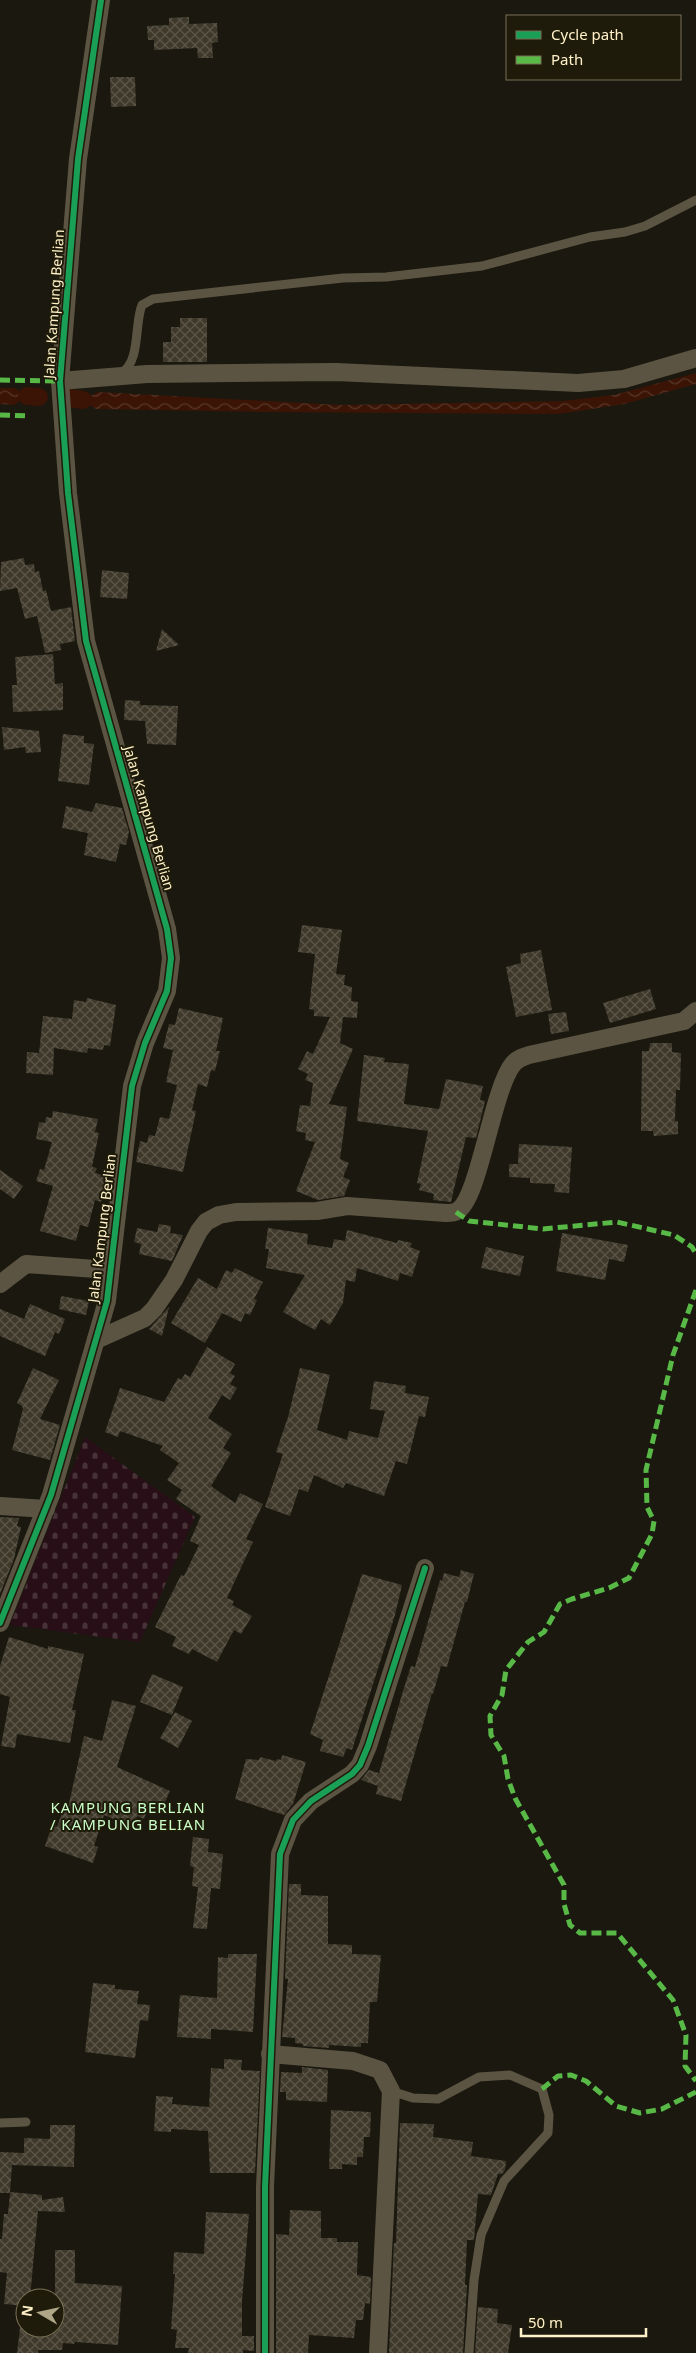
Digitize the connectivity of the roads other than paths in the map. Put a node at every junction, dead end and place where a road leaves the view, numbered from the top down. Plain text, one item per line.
1 (101, 0) edge
2 (696, 200) edge
3 (696, 358) edge
4 (114, 377) junction
5 (60, 381) junction
6 (696, 1011) edge
7 (110, 1270) junction
8 (0, 1284) edge
9 (96, 1340) junction
10 (0, 1506) edge
11 (46, 1509) junction
12 (424, 1568) dead end
13 (0, 1623) edge
14 (270, 2054) junction
15 (390, 2091) junction
16 (26, 2122) dead end
17 (0, 2123) edge
18 (265, 2353) edge
19 (378, 2353) edge
20 (469, 2353) edge

1 - 5 street, Jalan Kampung Berlian
2 - 4 lane
3 - 4 street
4 - 5 street
5 - 7 street, Jalan Kampung Berlian
6 - 9 street
7 - 8 street
7 - 9 street, Jalan Kampung Berlian
9 - 11 street, Jalan Kampung Berlian
10 - 11 street
11 - 13 street, Jalan Kampung Berlian
12 - 14 street
14 - 15 street
14 - 18 street
15 - 19 street
15 - 20 lane
16 - 17 lane

